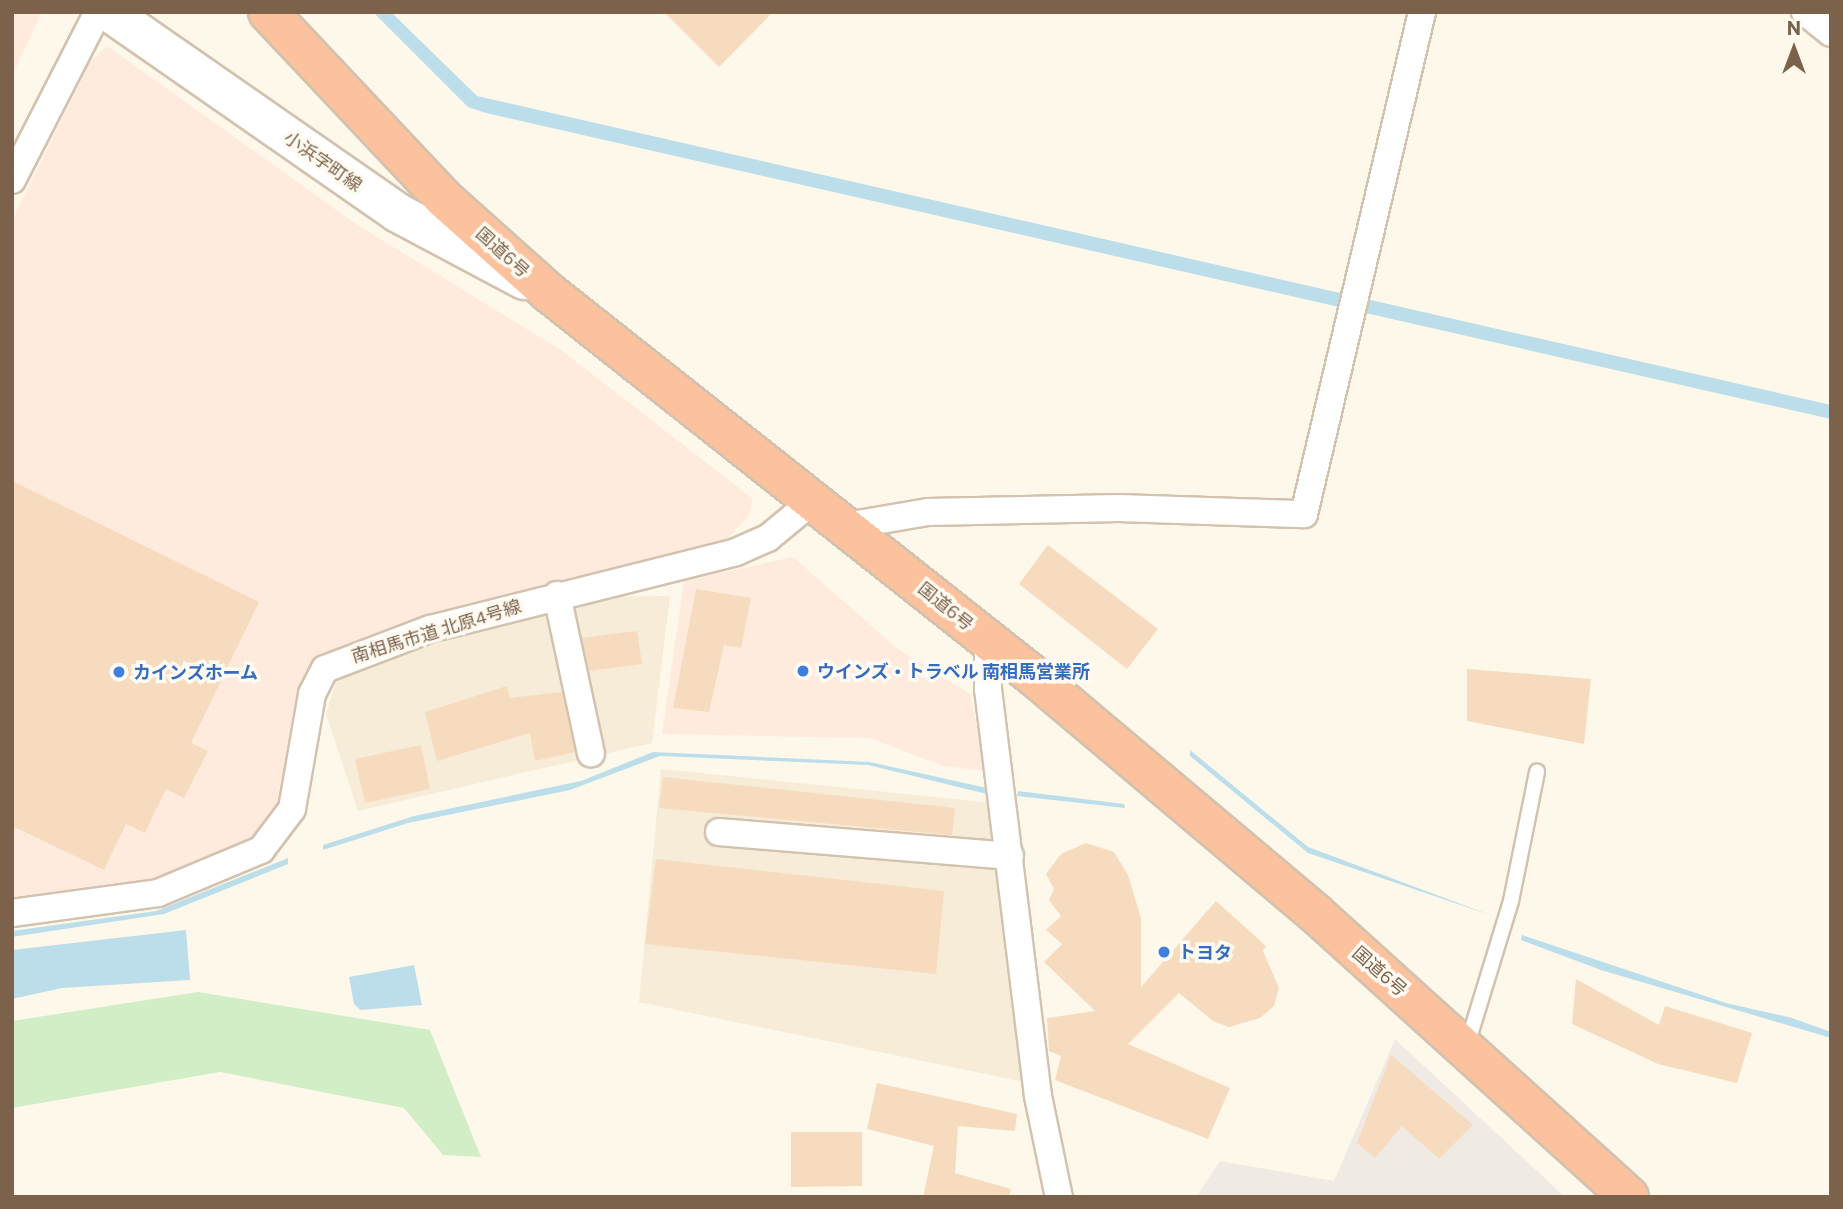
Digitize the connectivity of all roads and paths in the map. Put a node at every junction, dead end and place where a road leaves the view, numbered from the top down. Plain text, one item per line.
1 (98, 12) edge
2 (108, 12) edge
3 (268, 12) edge
4 (1422, 12) edge
5 (1805, 12) edge
6 (1831, 33) edge
7 (12, 180) edge
8 (548, 292) junction
9 (815, 499) junction
10 (846, 526) junction
11 (557, 594) junction
12 (988, 640) junction
13 (591, 753) dead end
14 (1538, 772) dead end
15 (719, 832) dead end
16 (1010, 856) junction
17 (12, 913) edge
18 (1467, 1047) junction
19 (1059, 1197) edge
20 (1629, 1197) edge

1 - 7 street
2 - 8 main road, 小浜字町線
3 - 8 highway, 国道6号
4 - 10 street
5 - 6 street
8 - 9 highway, 国道6号
9 - 10 highway, 国道6号
9 - 11 street, 南相馬市道 北原4号線
10 - 12 highway, 国道6号
11 - 13 street
11 - 17 street, 南相馬市道 北原4号線
12 - 16 street
12 - 18 highway, 国道6号
14 - 18 lane
15 - 16 street
16 - 19 street
18 - 20 highway, 国道6号

